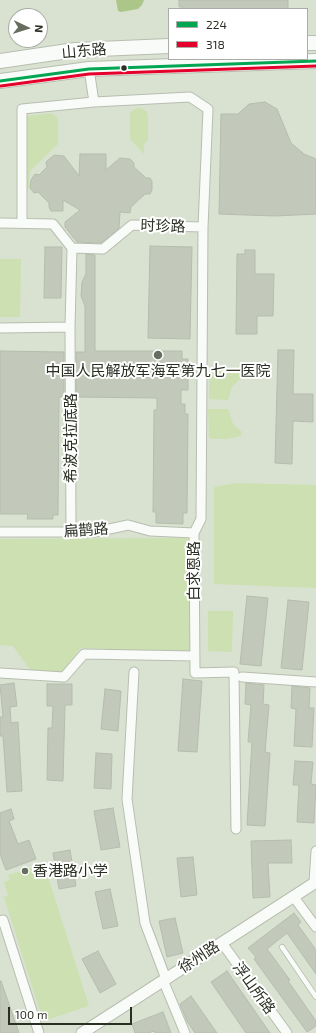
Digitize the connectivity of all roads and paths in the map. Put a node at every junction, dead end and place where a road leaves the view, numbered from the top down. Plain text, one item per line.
1 (168, 46) edge
2 (0, 61) edge
3 (316, 61) edge
4 (89, 68) junction
5 (0, 81) edge
6 (94, 102) junction
7 (0, 223) edge
8 (22, 223) junction
9 (203, 227) junction
10 (72, 248) junction
11 (70, 327) junction
12 (0, 328) edge
13 (0, 532) edge
14 (71, 532) junction
15 (194, 533) junction
16 (195, 656) junction
17 (134, 672) dead end
18 (0, 673) edge
19 (242, 677) dead end
20 (316, 682) edge
21 (236, 829) dead end
22 (316, 851) edge
23 (315, 882) edge
24 (293, 896) junction
25 (0, 921) edge
26 (316, 927) edge
27 (222, 942) junction
28 (282, 947) dead end
29 (164, 980) junction
30 (316, 998) edge
31 (283, 1032) edge
32 (40, 1033) edge
33 (82, 1033) edge
34 (185, 1033) edge

1 - 2 main road, 山东路
3 - 4 main road, 山东路
4 - 5 main road, 山东路
4 - 6 street
6 - 8 street
6 - 9 street, 白求恩路
7 - 8 street
8 - 10 street
9 - 10 street, 时珍路
9 - 15 street, 白求恩路
10 - 11 street, 希波克拉底路
11 - 12 street
11 - 14 street, 希波克拉底路
13 - 14 street, 扁鹊路
14 - 15 street, 扁鹊路
15 - 16 street, 白求恩路
16 - 18 street
16 - 21 street, 白求恩路
17 - 29 street
19 - 20 street
22 - 23 street
23 - 24 street, 徐州路
24 - 26 street
24 - 27 street, 徐州路
25 - 32 street
27 - 29 street, 徐州路
27 - 31 street, 浮山所路
28 - 30 lane
29 - 33 street, 徐州路
29 - 34 street

